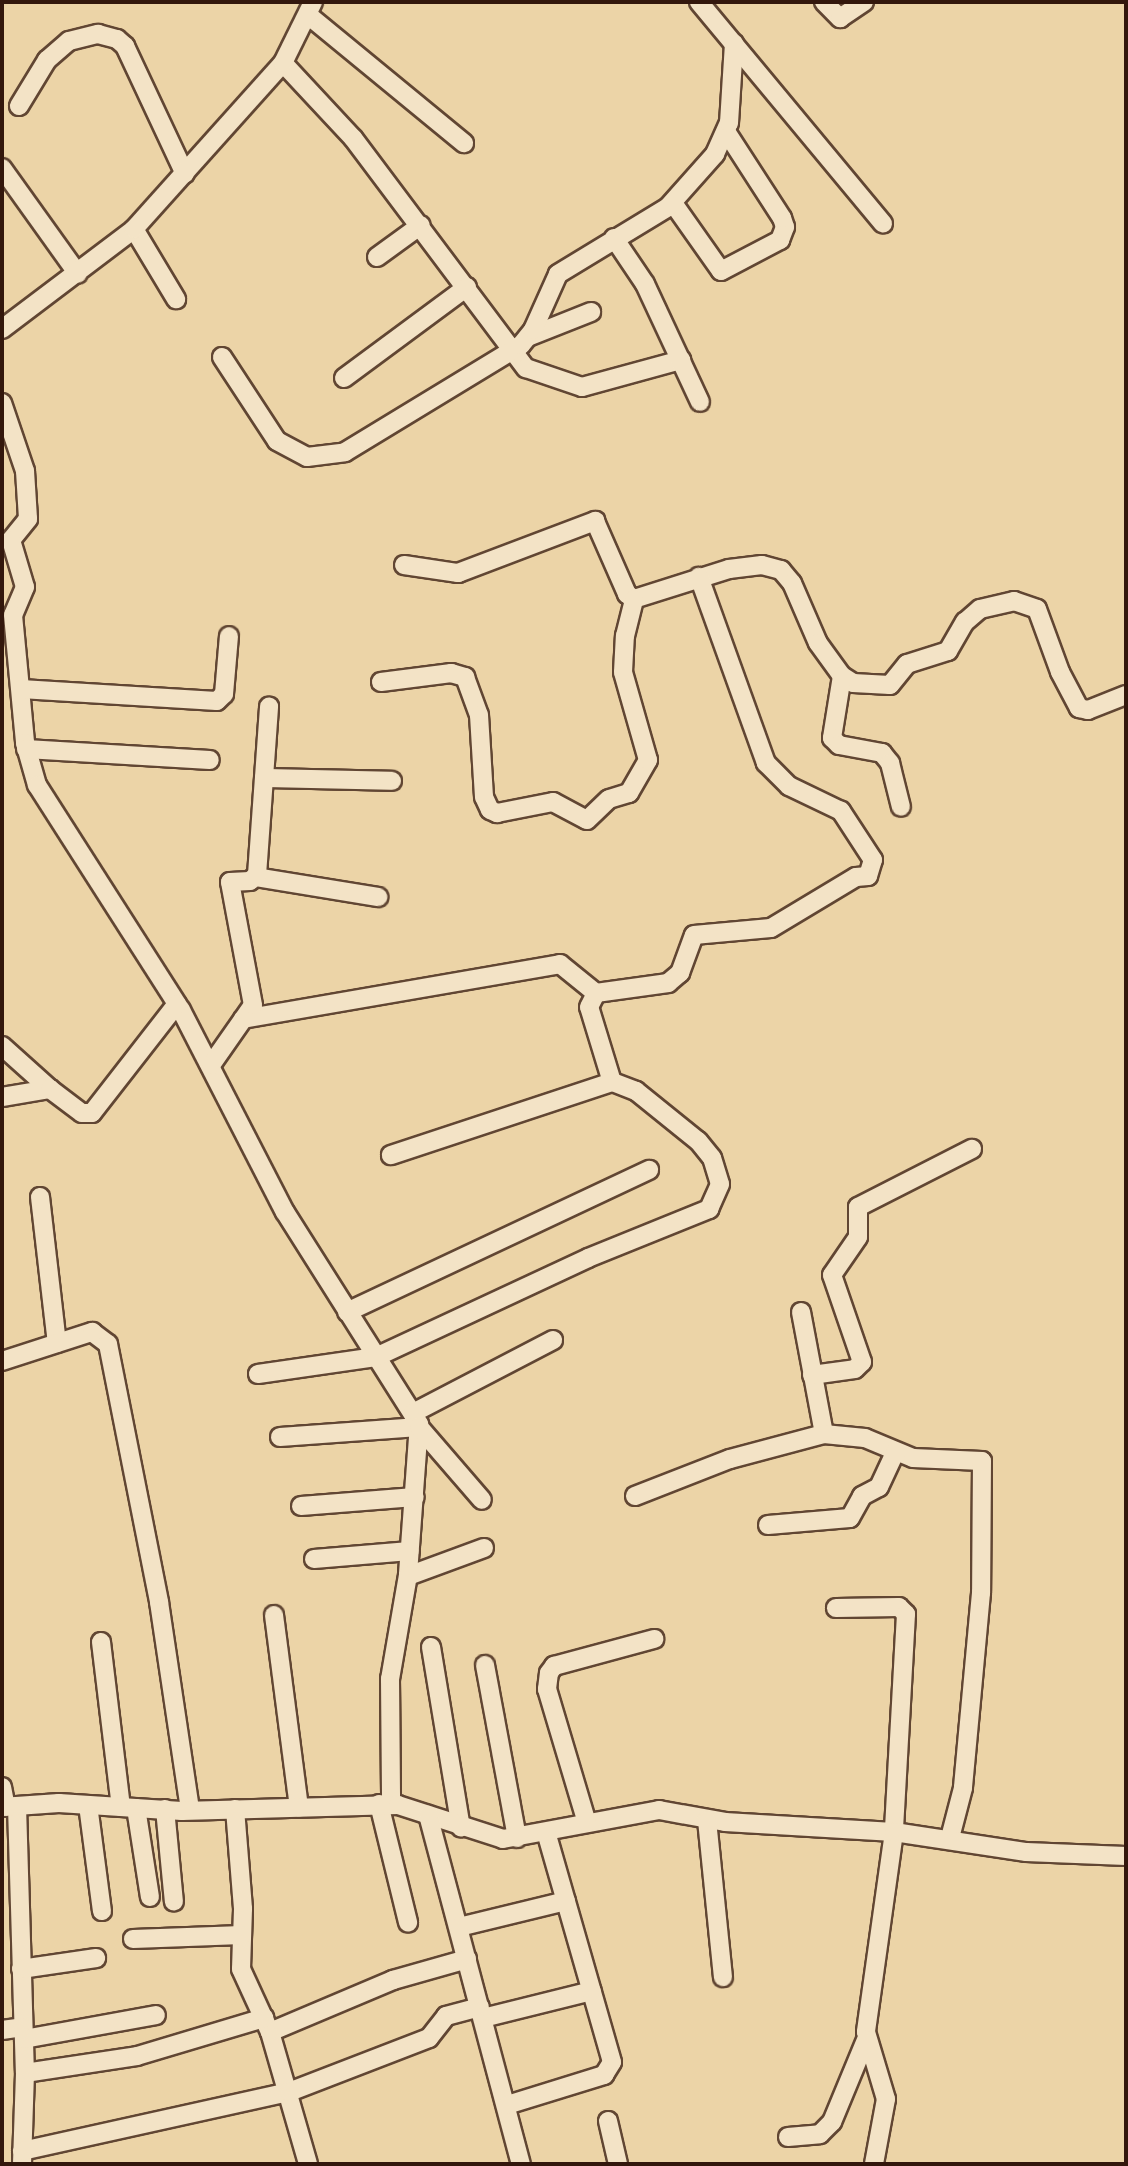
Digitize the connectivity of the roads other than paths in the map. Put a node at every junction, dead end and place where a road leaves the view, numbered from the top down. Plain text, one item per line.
1 (824, 2) edge
2 (864, 2) edge
3 (701, 3) edge
4 (311, 8) edge
5 (734, 44) junction
6 (283, 64) junction
7 (19, 106) dead end
8 (727, 133) junction
9 (464, 143) dead end
10 (2, 168) edge
11 (185, 174) junction
12 (673, 202) junction
13 (883, 224) dead end
14 (421, 225) junction
15 (134, 229) junction
16 (614, 238) junction
17 (377, 257) dead end
18 (79, 274) junction
19 (467, 287) junction
20 (177, 299) dead end
21 (592, 312) dead end
22 (2, 329) edge
23 (528, 337) junction
24 (512, 351) junction
25 (222, 356) dead end
26 (681, 360) junction
27 (344, 378) dead end
28 (700, 402) dead end
29 (2, 404) edge
30 (404, 565) dead end
31 (699, 577) junction
32 (634, 599) junction
33 (229, 636) dead end
34 (842, 676) junction
35 (381, 682) dead end
36 (21, 689) junction
37 (1126, 695) edge
38 (269, 706) dead end
39 (26, 749) junction
40 (209, 760) dead end
41 (264, 778) junction
42 (392, 782) dead end
43 (901, 807) dead end
44 (256, 877) junction
45 (377, 897) dead end
46 (596, 993) junction
47 (177, 1004) junction
48 (243, 1018) junction
49 (2, 1046) edge
50 (211, 1065) junction
51 (612, 1082) junction
52 (50, 1089) junction
53 (2, 1097) edge
54 (972, 1149) dead end
55 (391, 1155) dead end
56 (649, 1170) dead end
57 (40, 1198) dead end
58 (347, 1312) junction
59 (801, 1312) dead end
60 (553, 1340) dead end
61 (57, 1343) junction
62 (376, 1357) junction
63 (2, 1361) edge
64 (258, 1374) dead end
65 (811, 1375) junction
66 (416, 1420) junction
67 (824, 1434) junction
68 (280, 1437) dead end
69 (895, 1453) junction
70 (635, 1496) dead end
71 (415, 1497) junction
72 (482, 1500) dead end
73 (300, 1506) dead end
74 (768, 1525) dead end
75 (484, 1548) dead end
76 (410, 1551) junction
77 (314, 1559) dead end
78 (408, 1576) junction
79 (836, 1608) dead end
80 (274, 1615) dead end
81 (654, 1639) dead end
82 (101, 1642) dead end
83 (431, 1647) dead end
84 (485, 1665) dead end
85 (2, 1787) edge
86 (88, 1805) junction
87 (385, 1805) junction
88 (8, 1807) edge
89 (129, 1807) junction
90 (299, 1807) junction
91 (235, 1809) junction
92 (164, 1810) junction
93 (190, 1810) junction
94 (428, 1815) junction
95 (707, 1820) junction
96 (587, 1823) junction
97 (461, 1828) junction
98 (546, 1832) junction
99 (894, 1832) junction
100 (517, 1838) junction
101 (950, 1838) junction
102 (1126, 1856) edge
103 (150, 1897) dead end
104 (566, 1901) junction
105 (174, 1902) dead end
106 (102, 1911) dead end
107 (408, 1922) dead end
108 (458, 1927) junction
109 (242, 1935) junction
110 (133, 1940) dead end
111 (96, 1958) dead end
112 (467, 1959) junction
113 (21, 1969) junction
114 (723, 1977) dead end
115 (592, 1991) junction
116 (482, 2012) junction
117 (156, 2015) dead end
118 (267, 2025) junction
119 (2, 2030) edge
120 (24, 2033) junction
121 (866, 2040) junction
122 (25, 2073) junction
123 (289, 2092) junction
124 (507, 2105) junction
125 (608, 2122) dead end
126 (788, 2137) dead end
127 (22, 2158) edge
128 (308, 2164) edge
129 (521, 2164) edge
130 (618, 2164) edge
131 (874, 2164) edge

1 - 2 street
3 - 5 street
4 - 6 street
4 - 9 street
5 - 8 street
5 - 13 street
6 - 11 street
6 - 14 street
7 - 11 street
8 - 12 street
8 - 12 street
10 - 18 street
11 - 15 street
12 - 16 street
14 - 17 street
14 - 19 street
15 - 18 street
15 - 20 street
16 - 23 street
16 - 26 street
18 - 22 street
19 - 24 street
19 - 27 street
21 - 23 street
23 - 24 street
24 - 25 street
24 - 26 street
26 - 28 street
29 - 36 street
30 - 32 street
31 - 32 street
31 - 34 street
31 - 46 street
32 - 35 street
33 - 36 street
34 - 37 street
34 - 43 street
36 - 39 street
38 - 41 street
39 - 40 street
39 - 47 street
41 - 42 street
41 - 44 street
44 - 45 street
44 - 48 street
46 - 48 street
46 - 51 street
47 - 50 street
47 - 52 street
48 - 50 street
49 - 52 street
50 - 58 street
51 - 55 street
51 - 62 street
52 - 53 street
54 - 65 street
56 - 58 street
57 - 61 street
58 - 62 street
59 - 65 street
60 - 66 street
61 - 63 street
61 - 93 street
62 - 64 street
62 - 66 street
65 - 67 street
66 - 68 street
66 - 71 street
66 - 72 street
67 - 69 street
67 - 70 street
69 - 74 street
69 - 101 street
71 - 73 street
71 - 76 street
75 - 78 street
76 - 77 street
76 - 78 street
78 - 87 street
79 - 99 street
80 - 90 street
81 - 96 street
82 - 89 street
83 - 97 street
84 - 100 street
85 - 88 street
86 - 88 street
86 - 89 street
86 - 106 street
87 - 90 street
87 - 94 street
87 - 107 street
88 - 113 street
89 - 92 street
89 - 103 street
90 - 91 street
91 - 93 street
91 - 109 street
92 - 93 street
92 - 105 street
94 - 97 street
94 - 108 street
95 - 96 street
95 - 99 street
95 - 114 street
96 - 98 street
97 - 100 street
98 - 100 street
98 - 104 street
99 - 101 street
99 - 121 street
101 - 102 street
104 - 108 street
104 - 115 street
108 - 112 street
109 - 110 street
109 - 118 street
111 - 113 street
112 - 116 street
112 - 118 street
113 - 120 street
115 - 116 street
115 - 124 street
116 - 123 street
116 - 124 street
117 - 120 street
118 - 122 street
118 - 123 street
119 - 120 street
120 - 122 street
121 - 126 street
121 - 131 street
122 - 127 street
123 - 127 street
123 - 128 street
124 - 129 street
125 - 130 street

